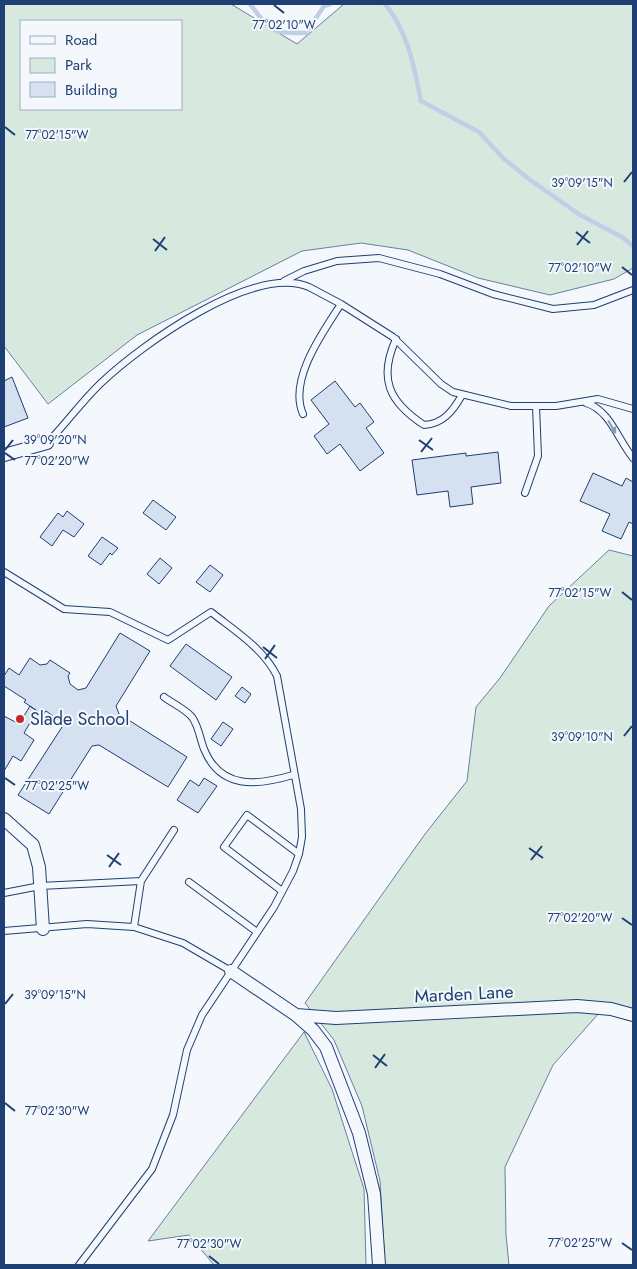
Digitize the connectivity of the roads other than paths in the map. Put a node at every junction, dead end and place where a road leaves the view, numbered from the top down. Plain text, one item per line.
1 (284, 282) junction
2 (633, 290) edge
3 (341, 304) junction
4 (396, 339) junction
5 (462, 395) junction
6 (584, 403) junction
7 (536, 406) junction
8 (633, 409) edge
9 (303, 414) dead end
10 (46, 443) joint
11 (4, 455) edge
12 (633, 458) edge
13 (525, 494) dead end
14 (4, 572) edge
15 (164, 698) dead end
16 (293, 775) junction
17 (4, 819) edge
18 (174, 830) dead end
19 (299, 854) junction
20 (140, 881) junction
21 (189, 882) dead end
22 (40, 886) junction
23 (282, 890) junction
24 (4, 893) edge
25 (134, 927) junction
26 (43, 929) junction
27 (4, 931) edge
28 (257, 932) junction
29 (231, 972) junction
30 (296, 1015) junction
31 (633, 1015) edge
32 (79, 1265) edge
33 (379, 1265) edge

1 - 2 lane
1 - 3 lane
1 - 10 lane
3 - 4 lane
3 - 9 lane
4 - 5 lane
4 - 5 lane
5 - 7 lane
6 - 7 lane
6 - 8 lane
6 -> 12 lane
7 - 13 lane
10 - 11 street
14 - 16 lane
15 - 16 lane
16 - 19 lane
17 - 22 street
18 - 20 lane
19 - 23 lane
19 - 23 lane
20 - 22 lane
20 - 25 lane
21 - 28 lane
22 - 24 lane
22 - 26 street
23 - 28 lane
25 - 26 lane
25 - 29 lane
26 - 27 lane
28 - 29 lane
29 - 30 street
29 - 32 lane
30 - 31 street, Marden Lane
30 - 33 street

